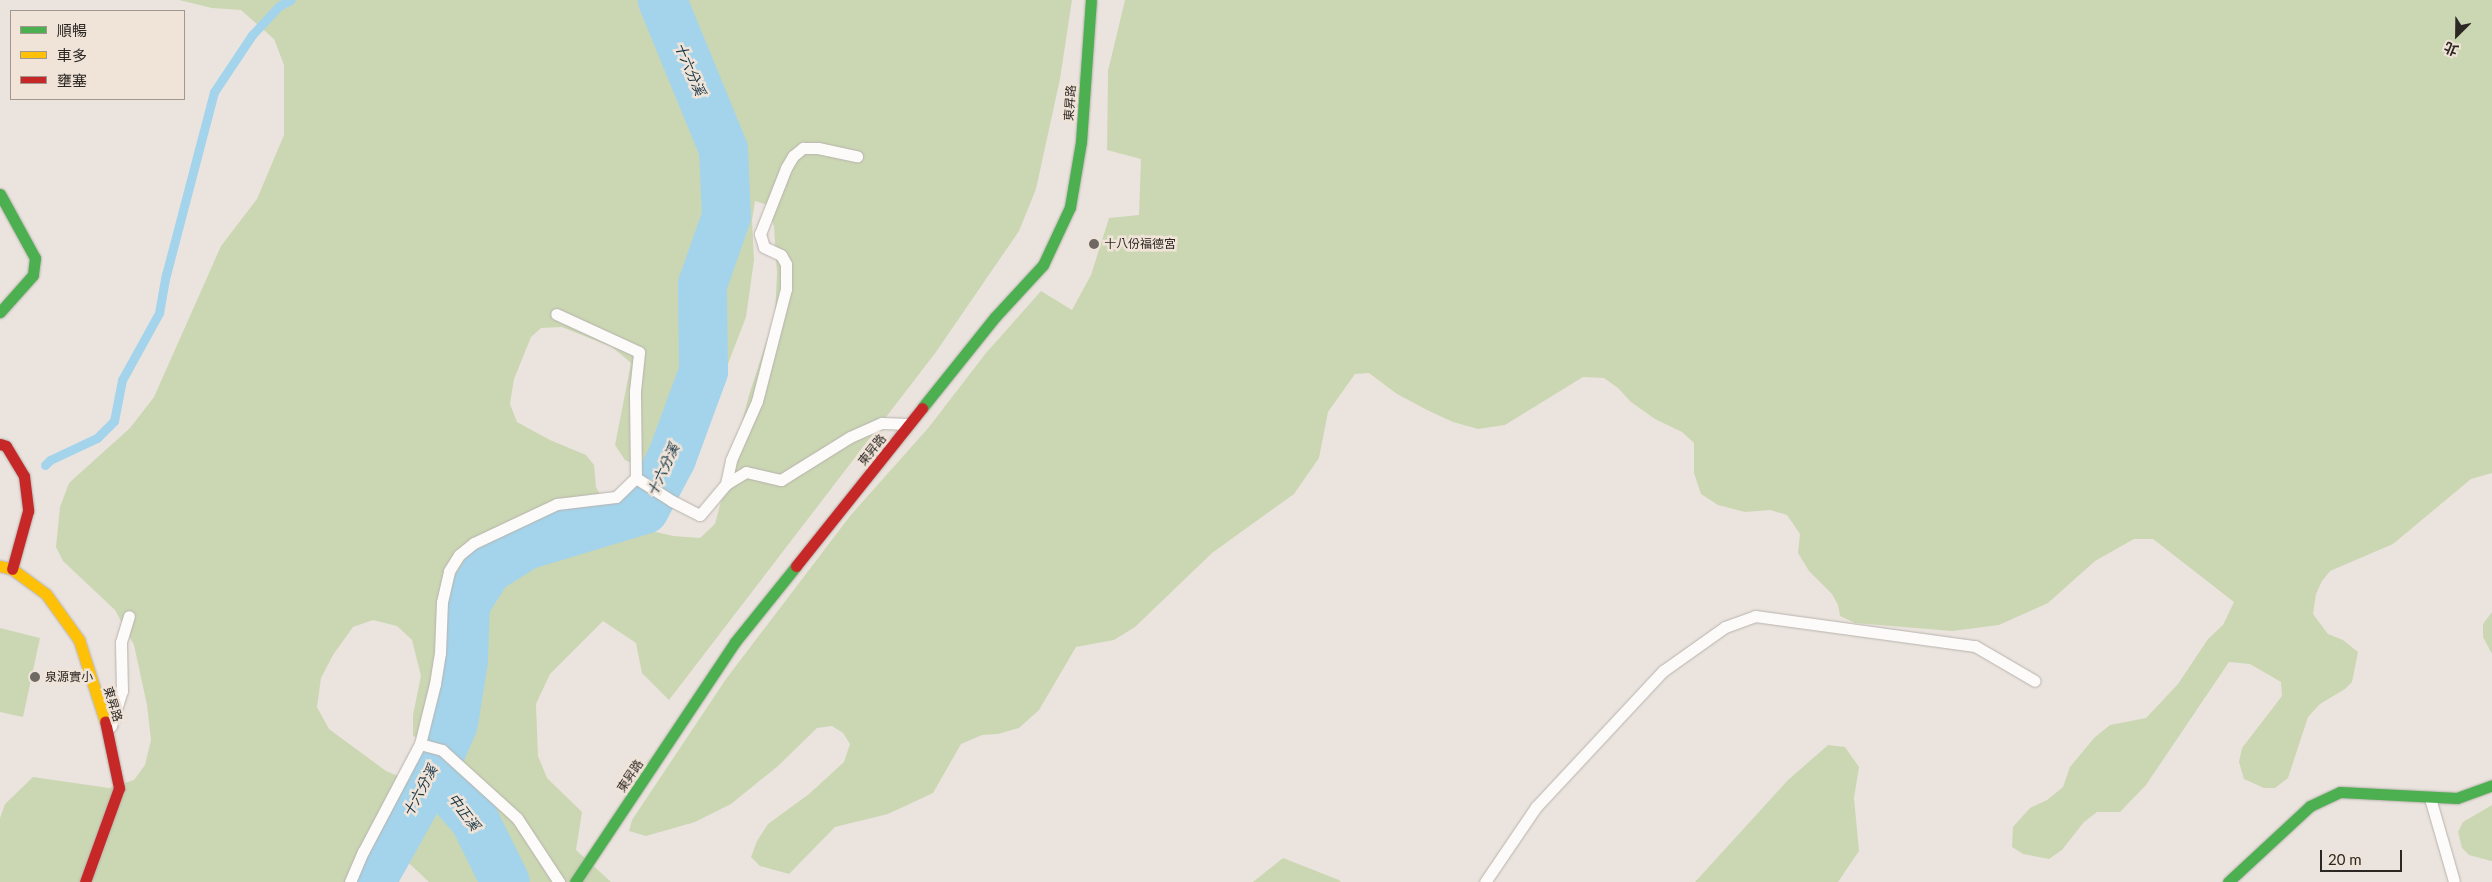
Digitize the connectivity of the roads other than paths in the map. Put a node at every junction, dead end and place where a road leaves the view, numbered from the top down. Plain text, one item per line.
1 (1091, 0) edge
2 (857, 156) dead end
3 (0, 194) edge
4 (0, 312) edge
5 (556, 314) dead end
6 (910, 424) junction
7 (0, 444) edge
8 (636, 478) junction
9 (726, 484) junction
10 (0, 566) edge
11 (12, 569) junction
12 (129, 616) dead end
13 (2035, 681) dead end
14 (109, 735) junction
15 (420, 744) junction
16 (2492, 785) edge
17 (2430, 798) junction
18 (2454, 881) edge
19 (85, 882) edge
20 (350, 882) edge
21 (559, 882) edge
22 (575, 882) edge
23 (1485, 882) edge
24 (2228, 882) edge

1 - 6 street, 東昇路
2 - 9 lane
3 - 4 street
5 - 8 lane
6 - 9 lane
6 - 22 street, 東昇路
7 - 11 street
8 - 9 lane
8 - 15 lane
10 - 11 street, 東昇路
11 - 14 street, 東昇路
12 - 14 lane
13 - 23 lane
14 - 19 street, 東昇路
15 - 20 lane
15 - 21 lane
16 - 17 street
17 - 18 lane
17 - 24 street

